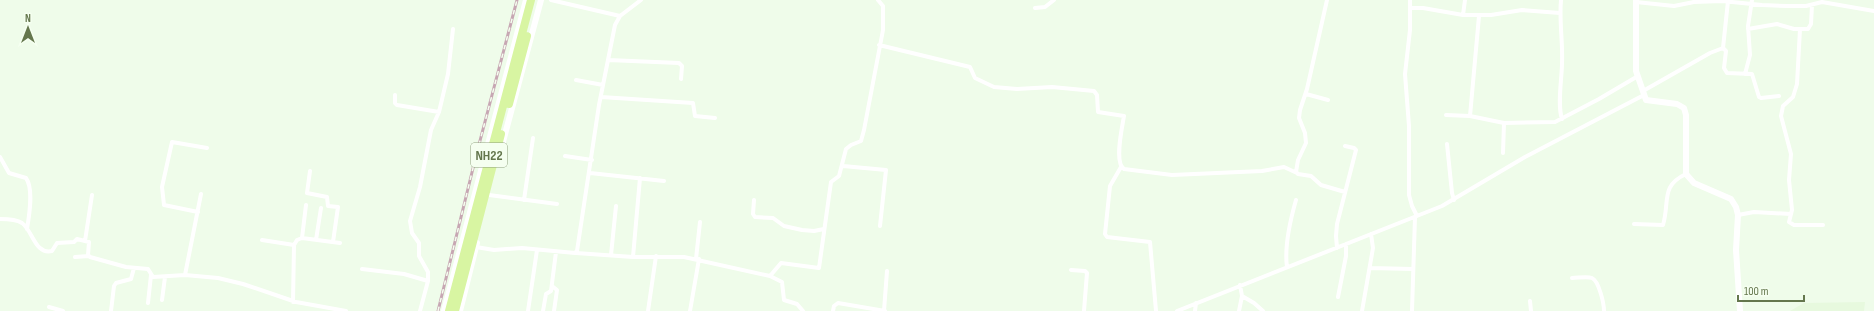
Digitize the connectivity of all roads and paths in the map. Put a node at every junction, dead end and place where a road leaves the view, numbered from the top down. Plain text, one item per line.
1 (526, 0) edge
2 (531, 0) edge
3 (537, 0) edge
4 (541, 0) edge
5 (551, 0) edge
6 (641, 0) edge
7 (878, 0) edge
8 (1054, 0) edge
9 (1327, 0) edge
10 (1410, 0) edge
11 (1465, 0) edge
12 (1561, 0) edge
13 (1719, 0) edge
14 (1636, 1) edge
15 (1728, 1) junction
16 (1752, 2) edge
17 (1812, 5) junction
18 (1035, 8) dead end
19 (1410, 8) junction
20 (1874, 11) edge
21 (1560, 13) junction
22 (1463, 15) junction
23 (620, 16) junction
24 (1479, 16) junction
25 (453, 29) dead end
26 (1748, 29) junction
27 (1800, 29) junction
28 (879, 45) junction
29 (1723, 48) junction
30 (608, 60) junction
31 (1745, 74) junction
32 (1638, 76) junction
33 (681, 79) dead end
34 (576, 80) dead end
35 (603, 85) junction
36 (1643, 93) junction
37 (1306, 94) junction
38 (395, 95) dead end
39 (1779, 96) dead end
40 (601, 97) junction
41 (1328, 100) dead end
42 (430, 111) junction
43 (439, 112) junction
44 (1446, 115) dead end
45 (1470, 116) junction
46 (715, 118) dead end
47 (1562, 119) junction
48 (434, 122) junction
49 (1504, 123) junction
50 (532, 138) dead end
51 (1447, 144) dead end
52 (1344, 146) dead end
53 (208, 148) dead end
54 (1503, 152) dead end
55 (565, 156) dead end
56 (0, 157) edge
57 (592, 160) junction
58 (843, 166) junction
59 (1121, 167) junction
60 (310, 171) dead end
61 (590, 173) junction
62 (1296, 173) junction
63 (1686, 174) junction
64 (640, 178) junction
65 (664, 181) dead end
66 (1345, 192) junction
67 (201, 194) dead end
68 (92, 195) dead end
69 (489, 195) junction
70 (524, 200) junction
71 (754, 200) dead end
72 (1296, 200) dead end
73 (1454, 200) junction
74 (557, 204) dead end
75 (306, 205) dead end
76 (616, 206) dead end
77 (321, 208) dead end
78 (198, 212) junction
79 (1415, 214) junction
80 (1791, 214) junction
81 (1738, 215) junction
82 (0, 219) edge
83 (700, 222) dead end
84 (1634, 224) dead end
85 (1823, 225) dead end
86 (880, 226) dead end
87 (27, 229) junction
88 (824, 229) junction
89 (1371, 234) junction
90 (302, 238) junction
91 (262, 240) dead end
92 (316, 240) junction
93 (85, 241) junction
94 (333, 242) junction
95 (340, 243) dead end
96 (1346, 244) junction
97 (294, 245) junction
98 (476, 247) junction
99 (1337, 248) junction
100 (537, 250) junction
101 (52, 252) junction
102 (556, 252) junction
103 (576, 253) junction
104 (57, 254) dead end
105 (611, 255) junction
106 (89, 256) junction
107 (656, 256) junction
108 (75, 257) dead end
109 (633, 257) junction
110 (697, 259) junction
111 (456, 266) junction
112 (1287, 267) junction
113 (134, 268) junction
114 (1370, 268) junction
115 (362, 269) dead end
116 (470, 269) junction
117 (1413, 269) junction
118 (1071, 270) dead end
119 (887, 271) dead end
120 (151, 275) junction
121 (186, 275) junction
122 (770, 276) junction
123 (165, 277) junction
124 (1572, 278) dead end
125 (428, 281) junction
126 (1240, 285) junction
127 (552, 286) junction
128 (1242, 296) junction
129 (1338, 297) dead end
130 (162, 300) dead end
131 (1530, 301) dead end
132 (293, 302) junction
133 (148, 303) dead end
134 (1196, 303) junction
135 (49, 307) dead end
136 (63, 311) edge
137 (111, 311) edge
138 (346, 311) edge
139 (420, 311) edge
140 (444, 311) edge
141 (449, 311) edge
142 (455, 311) edge
143 (460, 311) edge
144 (528, 311) edge
145 (543, 311) edge
146 (554, 311) edge
147 (648, 311) edge
148 (690, 311) edge
149 (802, 311) edge
150 (833, 311) edge
151 (884, 311) edge
152 (1084, 311) edge
153 (1156, 311) edge
154 (1177, 311) edge
155 (1195, 311) edge
156 (1239, 311) edge
157 (1263, 311) edge
158 (1362, 311) edge
159 (1412, 311) edge
160 (1531, 311) edge
161 (1604, 311) edge
162 (1740, 311) edge

1 - 111 street
2 - 141 highway, NH22
3 - 142 highway, NH22
4 - 69 street
5 - 23 street
6 - 23 street
7 - 28 street
8 - 18 street
9 - 37 street
10 - 19 street
11 - 22 street
12 - 21 street
13 - 14 street
13 - 15 street
14 - 32 street
15 - 16 street
15 - 29 street
16 - 17 street
16 - 26 street
17 - 20 street
17 - 27 street
19 - 22 street
19 - 79 street
21 - 24 street
21 - 47 street
22 - 24 street
23 - 30 street
24 - 45 street
25 - 43 street
26 - 27 street
26 - 31 street
27 - 80 street
28 - 58 street
28 - 59 street
29 - 31 street
29 - 36 street
30 - 33 street
30 - 35 street
31 - 39 street
32 - 36 street
32 - 47 street
34 - 35 street
35 - 40 street
36 - 63 street
36 - 73 street
37 - 41 street
37 - 62 street
38 - 42 street
40 - 46 street
40 - 57 street
42 - 43 street
42 - 48 street
43 - 48 street
44 - 45 street
45 - 49 street
47 - 49 street
48 - 125 street
49 - 54 street
50 - 70 street
51 - 73 street
52 - 66 street
53 - 78 street
55 - 57 street
56 - 87 street
57 - 61 street
58 - 86 street
58 - 88 street
59 - 62 street
59 - 153 street
60 - 94 street
61 - 64 street
61 - 103 street
62 - 66 street
63 - 81 street
63 - 84 street
64 - 65 street
64 - 109 street
66 - 99 street
67 - 78 street
68 - 93 street
69 - 70 street
69 - 98 street
70 - 74 street
71 - 88 street
72 - 112 street
73 - 79 street
75 - 90 street
76 - 105 street
77 - 92 street
78 - 121 street
79 - 89 street
79 - 117 street
80 - 81 street
80 - 85 street
81 - 162 street
82 - 87 street
83 - 110 street
87 - 101 street
88 - 122 street
89 - 96 street
89 - 114 street
90 - 92 street
90 - 97 street
91 - 97 street
92 - 94 street
93 - 101 street
93 - 106 street
94 - 95 street
96 - 99 street
96 - 129 street
97 - 132 street
98 - 100 street
98 - 116 street
99 - 112 street
100 - 102 street
100 - 144 street
101 - 104 street
102 - 103 street
102 - 127 street
103 - 105 street
105 - 109 street
106 - 108 street
106 - 113 street
107 - 109 street
107 - 110 street
107 - 147 street
110 - 122 street
110 - 148 street
111 - 116 street
111 - 140 street
112 - 126 street
113 - 120 street
113 - 137 street
114 - 117 street
114 - 158 street
115 - 125 street
116 - 143 street
117 - 159 street
118 - 152 street
119 - 151 street
120 - 123 street
120 - 133 street
121 - 123 street
121 - 132 street
122 - 149 street
123 - 130 street
124 - 161 street
125 - 139 street
126 - 128 street
126 - 134 street
127 - 145 street
127 - 146 street
128 - 156 street
128 - 157 street
131 - 160 street
132 - 138 street
134 - 154 street
134 - 155 street
135 - 136 street
150 - 151 street

